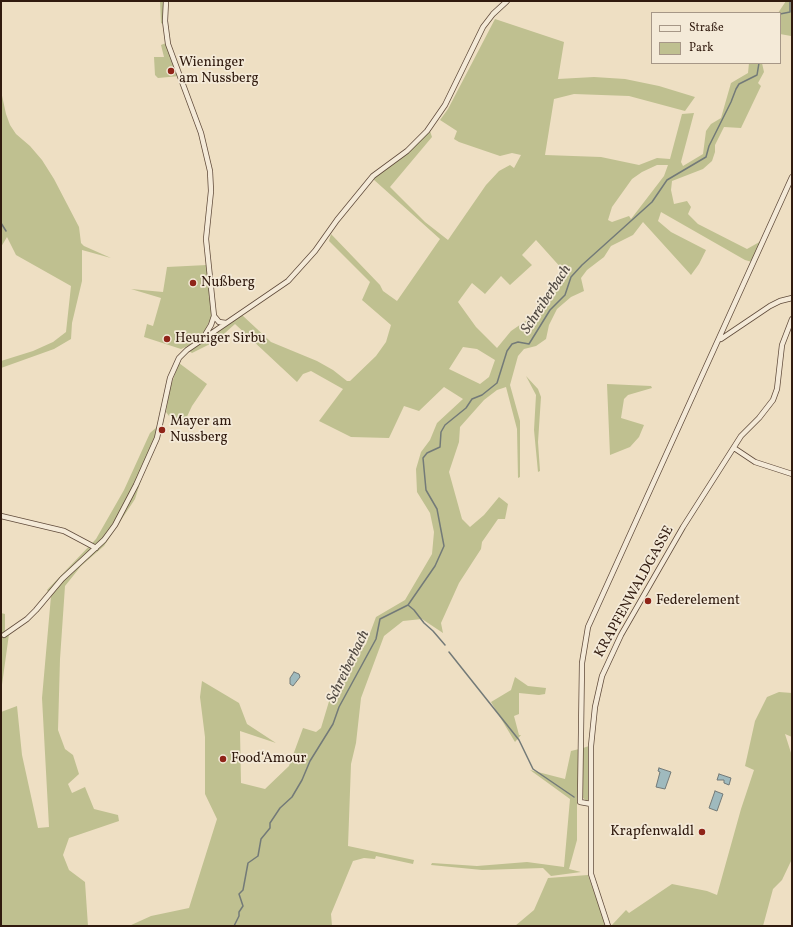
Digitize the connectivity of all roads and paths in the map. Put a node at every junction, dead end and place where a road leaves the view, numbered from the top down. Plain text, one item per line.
1 (166, 1) edge
2 (506, 1) edge
3 (792, 177) edge
4 (792, 298) edge
5 (214, 316) junction
6 (792, 319) edge
7 (226, 323) junction
8 (720, 340) junction
9 (200, 342) junction
10 (734, 448) junction
11 (792, 474) edge
12 (1, 516) edge
13 (96, 548) junction
14 (4, 635) dead end
15 (591, 804) junction
16 (608, 926) edge

1 - 5 street
2 - 7 street
3 - 8 street
4 - 8 street
5 - 7 street
5 - 9 street
6 - 10 street, KRAPFENWALDGASSE
7 - 9 street
8 - 15 street
9 - 13 street
10 - 11 street
10 - 15 street, KRAPFENWALDGASSE
12 - 13 street
13 - 14 street
15 - 16 street, KRAPFENWALDGASSE

